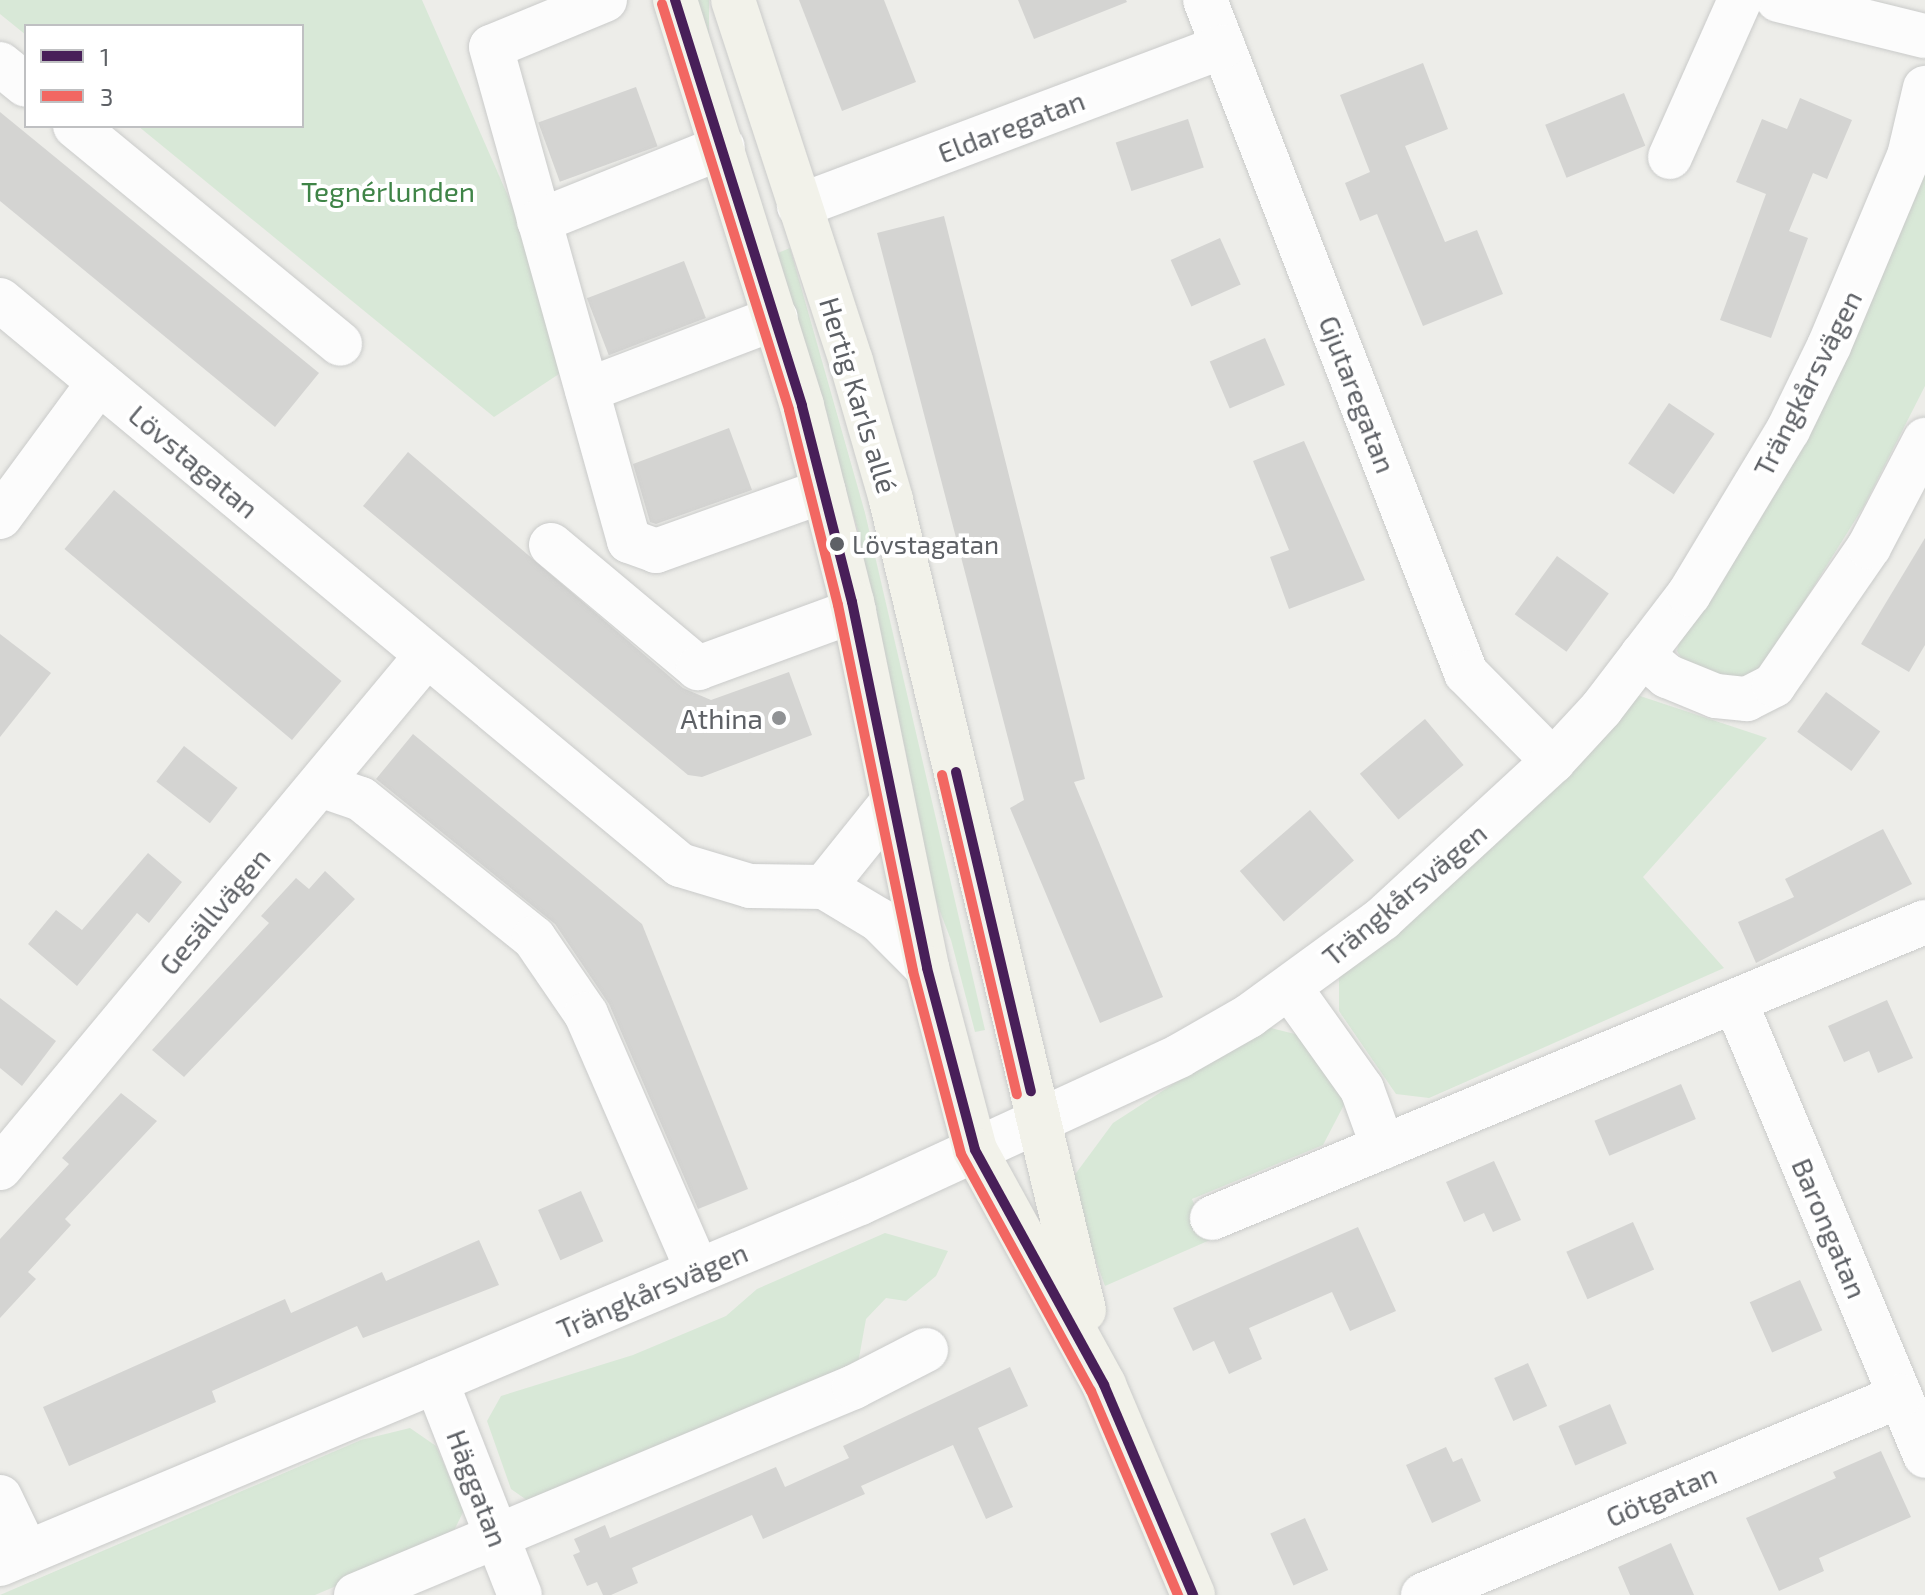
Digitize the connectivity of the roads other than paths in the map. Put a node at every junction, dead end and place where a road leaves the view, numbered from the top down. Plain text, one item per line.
1 (605, 0) edge
2 (675, 0) edge
3 (733, 0) edge
4 (1205, 0) edge
5 (1740, 0) edge
6 (1778, 0) edge
7 (1925, 36) edge
8 (1223, 47) junction
9 (0, 64) edge
10 (24, 83) edge
11 (1925, 88) edge
12 (77, 128) edge
13 (723, 147) junction
14 (1670, 157) dead end
15 (799, 206) junction
16 (539, 221) junction
17 (750, 227) junction
18 (0, 300) edge
19 (776, 318) junction
20 (340, 344) dead end
21 (99, 382) junction
22 (587, 390) junction
23 (1925, 440) edge
24 (824, 491) junction
25 (0, 517) edge
26 (551, 545) dead end
27 (854, 611) junction
28 (427, 655) junction
29 (1642, 655) junction
30 (1553, 761) junction
31 (320, 785) junction
32 (892, 802) junction
33 (824, 887) junction
34 (1925, 922) edge
35 (927, 968) junction
36 (1290, 988) junction
37 (1735, 1001) junction
38 (1037, 1121) junction
39 (1383, 1147) junction
40 (975, 1150) junction
41 (0, 1168) edge
42 (1212, 1218) dead end
43 (698, 1271) junction
44 (926, 1350) dead end
45 (436, 1381) junction
46 (1104, 1385) junction
47 (1900, 1396) junction
48 (1925, 1456) edge
49 (0, 1497) edge
50 (496, 1537) junction
51 (13, 1559) edge
52 (356, 1595) edge
53 (520, 1595) edge
54 (1193, 1595) edge
55 (1423, 1595) edge

1 - 16 street
2 - 13 main road, Hertig Karls allé
3 - 15 main road, Hertig Karls allé
4 - 8 street, Gjutaregatan
5 - 14 street
6 - 7 street
8 - 15 street, Eldaregatan
8 - 30 street, Gjutaregatan
9 - 10 street
11 - 29 street, Trängkårsvägen
12 - 20 street
13 - 16 street
13 - 17 main road, Hertig Karls allé
15 - 17 main road
15 - 38 main road, Hertig Karls allé
16 - 22 street
17 - 19 main road, Hertig Karls allé
18 - 21 street, Lövstagatan
19 - 22 street
19 - 24 main road, Hertig Karls allé
21 - 25 street
21 - 28 street, Lövstagatan
22 - 24 street
23 - 29 street
24 - 27 main road, Hertig Karls allé
26 - 27 street
27 - 32 main road, Hertig Karls allé
28 - 31 street, Gesällvägen
28 - 33 street, Lövstagatan
29 - 30 street, Trängkårsvägen
30 - 36 street, Trängkårsvägen
31 - 41 street, Gesällvägen
31 - 43 street
32 - 33 street
32 - 35 main road, Hertig Karls allé
33 - 35 street
34 - 37 street
35 - 40 main road, Hertig Karls allé
36 - 38 street, Trängkårsvägen
36 - 39 street
37 - 39 street
37 - 47 street, Barongatan
38 - 40 street, Trängkårsvägen
38 - 46 main road, Hertig Karls allé
39 - 42 street
40 - 43 street, Trängkårsvägen
40 - 46 main road, Hertig Karls allé
43 - 45 street, Trängkårsvägen
44 - 50 street
45 - 50 street, Häggatan
45 - 51 street, Trängkårsvägen
46 - 54 main road
47 - 48 street, Barongatan
47 - 55 street, Götgatan
49 - 51 street
50 - 52 street
50 - 53 street, Häggatan

